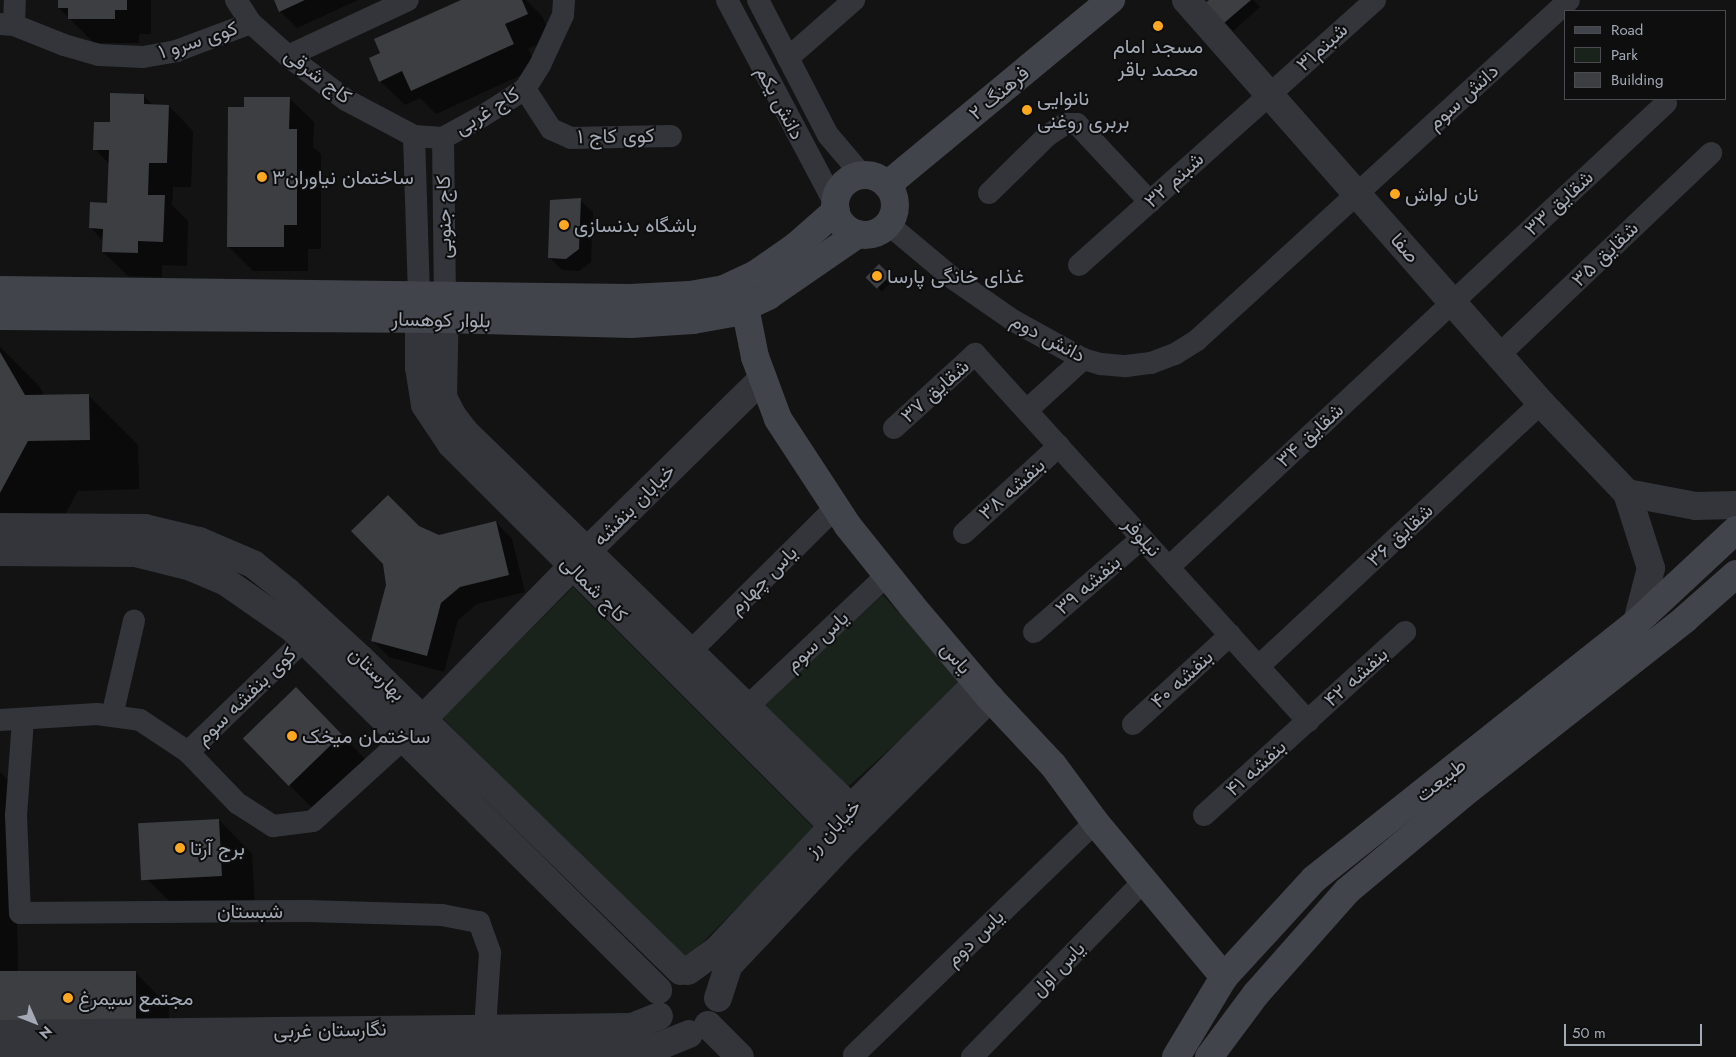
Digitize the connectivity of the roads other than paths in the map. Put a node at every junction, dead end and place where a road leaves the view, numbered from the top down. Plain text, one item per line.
1 (15, 0) edge
2 (236, 0) edge
3 (408, 0) edge
4 (564, 0) edge
5 (727, 0) edge
6 (758, 0) edge
7 (854, 0) edge
8 (1111, 0) edge
9 (1375, 0) edge
10 (1569, 0) edge
11 (1192, 2) edge
12 (251, 23) junction
13 (7, 24) edge
14 (288, 56) junction
15 (788, 58) junction
16 (525, 89) junction
17 (1270, 95) junction
18 (1666, 103) dead end
19 (414, 136) junction
20 (671, 136) dead end
21 (443, 138) junction
22 (1711, 153) dead end
23 (862, 175) junction
24 (887, 185) junction
25 (989, 193) dead end
26 (1357, 194) junction
27 (1150, 202) junction
28 (835, 208) junction
29 (888, 224) junction
30 (858, 234) junction
31 (1079, 265) dead end
32 (0, 290) edge
33 (1452, 302) junction
34 (744, 307) junction
35 (432, 308) junction
36 (0, 316) edge
37 (975, 354) joint
38 (1499, 355) junction
39 (1083, 359) junction
40 (763, 378) junction
41 (1541, 403) junction
42 (1027, 410) junction
43 (894, 428) dead end
44 (1059, 446) junction
45 (1627, 493) junction
46 (1736, 505) edge
47 (836, 507) junction
48 (0, 527) edge
49 (1736, 530) edge
50 (964, 532) dead end
51 (1142, 538) junction
52 (0, 552) edge
53 (579, 559) junction
54 (1168, 567) junction
55 (1736, 574) edge
56 (887, 575) junction
57 (134, 620) dead end
58 (1637, 622) junction
59 (1034, 632) dead end
60 (1405, 632) dead end
61 (1230, 635) junction
62 (304, 640) junction
63 (690, 652) junction
64 (1259, 666) junction
65 (984, 690) junction
66 (747, 707) junction
67 (112, 716) junction
68 (423, 718) junction
69 (0, 720) edge
70 (22, 720) junction
71 (1308, 721) junction
72 (1134, 724) dead end
73 (403, 739) junction
74 (188, 752) junction
75 (1204, 815) dead end
76 (1095, 822) junction
77 (849, 824) junction
78 (1144, 881) junction
79 (684, 971) junction
80 (1224, 977) junction
81 (718, 998) junction
82 (658, 1003) junction
83 (698, 1029) junction
84 (0, 1034) edge
85 (485, 1045) edge
86 (0, 1054) edge
87 (854, 1055) dead end
88 (740, 1057) edge
89 (972, 1057) edge
90 (1176, 1057) edge
91 (1209, 1057) edge

1 - 13 street
2 - 12 street, کاج شرقی
3 - 14 street
4 - 16 street, کاج غربی
5 - 28 street, دانش یکم
6 - 15 street, دانش یکم
7 - 15 street
8 - 24 main road, فرهنگ ۲
9 - 17 street, شبنم۳۱
10 - 26 street, دانش سوم
11 - 17 street, صفا
12 - 13 street, کوی سرو ۱
12 - 14 street, کاج شرقی
14 - 19 street, کاج شرقی
15 - 23 street, دانش یکم
16 - 20 street, کوی کاج ۱
16 - 21 street, کاج غربی
17 - 26 street, صفا
17 - 27 street, شبنم ۳۲
18 - 33 street, شقایق ۳۳
19 - 21 street
19 - 35 street, کاج جنوبی
21 - 35 street, کاج جنوبی
22 - 38 street, شقایق ۳۵
23 - 24 main road
23 - 28 main road
24 - 29 main road
25 - 27 street
26 - 33 street, صفا
26 - 39 street, دانش دوم
27 - 31 street, شبنم ۳۲
28 - 30 main road
28 - 35 main road, بلوار کوهسار
29 - 30 main road
29 - 39 street, دانش دوم
30 - 34 main road, بلوار کوهسار
32 - 35 main road, بلوار کوهسار
33 - 38 street, صفا
33 - 54 street, شقایق ۳۴
34 - 35 main road, بلوار کوهسار
34 - 40 main road, یاس
35 - 36 main road, بلوار کوهسار
35 - 53 street, کاج شمالی
37 - 42 street, نیلوفر
37 - 43 street, شقایق ۳۷
38 - 41 street, صفا
39 - 42 street
40 - 47 main road, یاس
40 - 53 street, خیابان بنفشه
41 - 45 street, صفا
41 - 64 street, شقایق ۳۶
42 - 44 street, نیلوفر
44 - 50 street, بنفشه ۳۸
44 - 51 street, نیلوفر
45 - 46 street
45 - 58 street
47 - 56 main road, یاس
47 - 63 street, یاس چهارم
48 - 68 street, بهارستان
49 - 58 main road, طبیعت
51 - 54 street, نیلوفر
51 - 59 street, بنفشه ۳۹
52 - 62 street, بهارستان
53 - 63 street, کاج شمالی
53 - 68 street, خیابان بنفشه
53 - 77 street, کاج شمالی
54 - 61 street, نیلوفر
55 - 91 main road, طبیعت
56 - 65 main road, یاس
56 - 66 street, یاس سوم
57 - 67 street
58 - 80 main road, طبیعت
60 - 71 street, بنفشه ۴۲
61 - 64 street, نیلوفر
61 - 72 street, بنفشه ۴۰
62 - 73 street, بهارستان
62 - 74 street, کوی بنفشه سوم
63 - 66 street, کاج شمالی
64 - 71 street, نیلوفر
65 - 76 main road, یاس
65 - 77 street, خیابان رز
66 - 77 street, کاج شمالی
67 - 70 street
67 - 74 street
68 - 73 street, خیابان بنفشه
68 - 79 street, بهارستان
69 - 70 street
70 - 85 street, شبستان
71 - 75 street, بنفشه ۴۱
73 - 74 street
73 - 82 street, بهارستان
76 - 78 main road, یاس
76 - 87 street, یاس دوم
77 - 79 street, خیابان رز
77 - 81 street, خیابان رز
78 - 80 main road, یاس
78 - 89 street, یاس اول
79 - 81 street
79 - 82 street
80 - 90 main road, طبیعت
81 - 83 street
82 - 83 street
82 - 85 street, نگارستان غربی
83 - 85 street, نگارستان غربی
83 - 88 street
84 - 85 street, نگارستان غربی
85 - 86 street, نگارستان غربی

